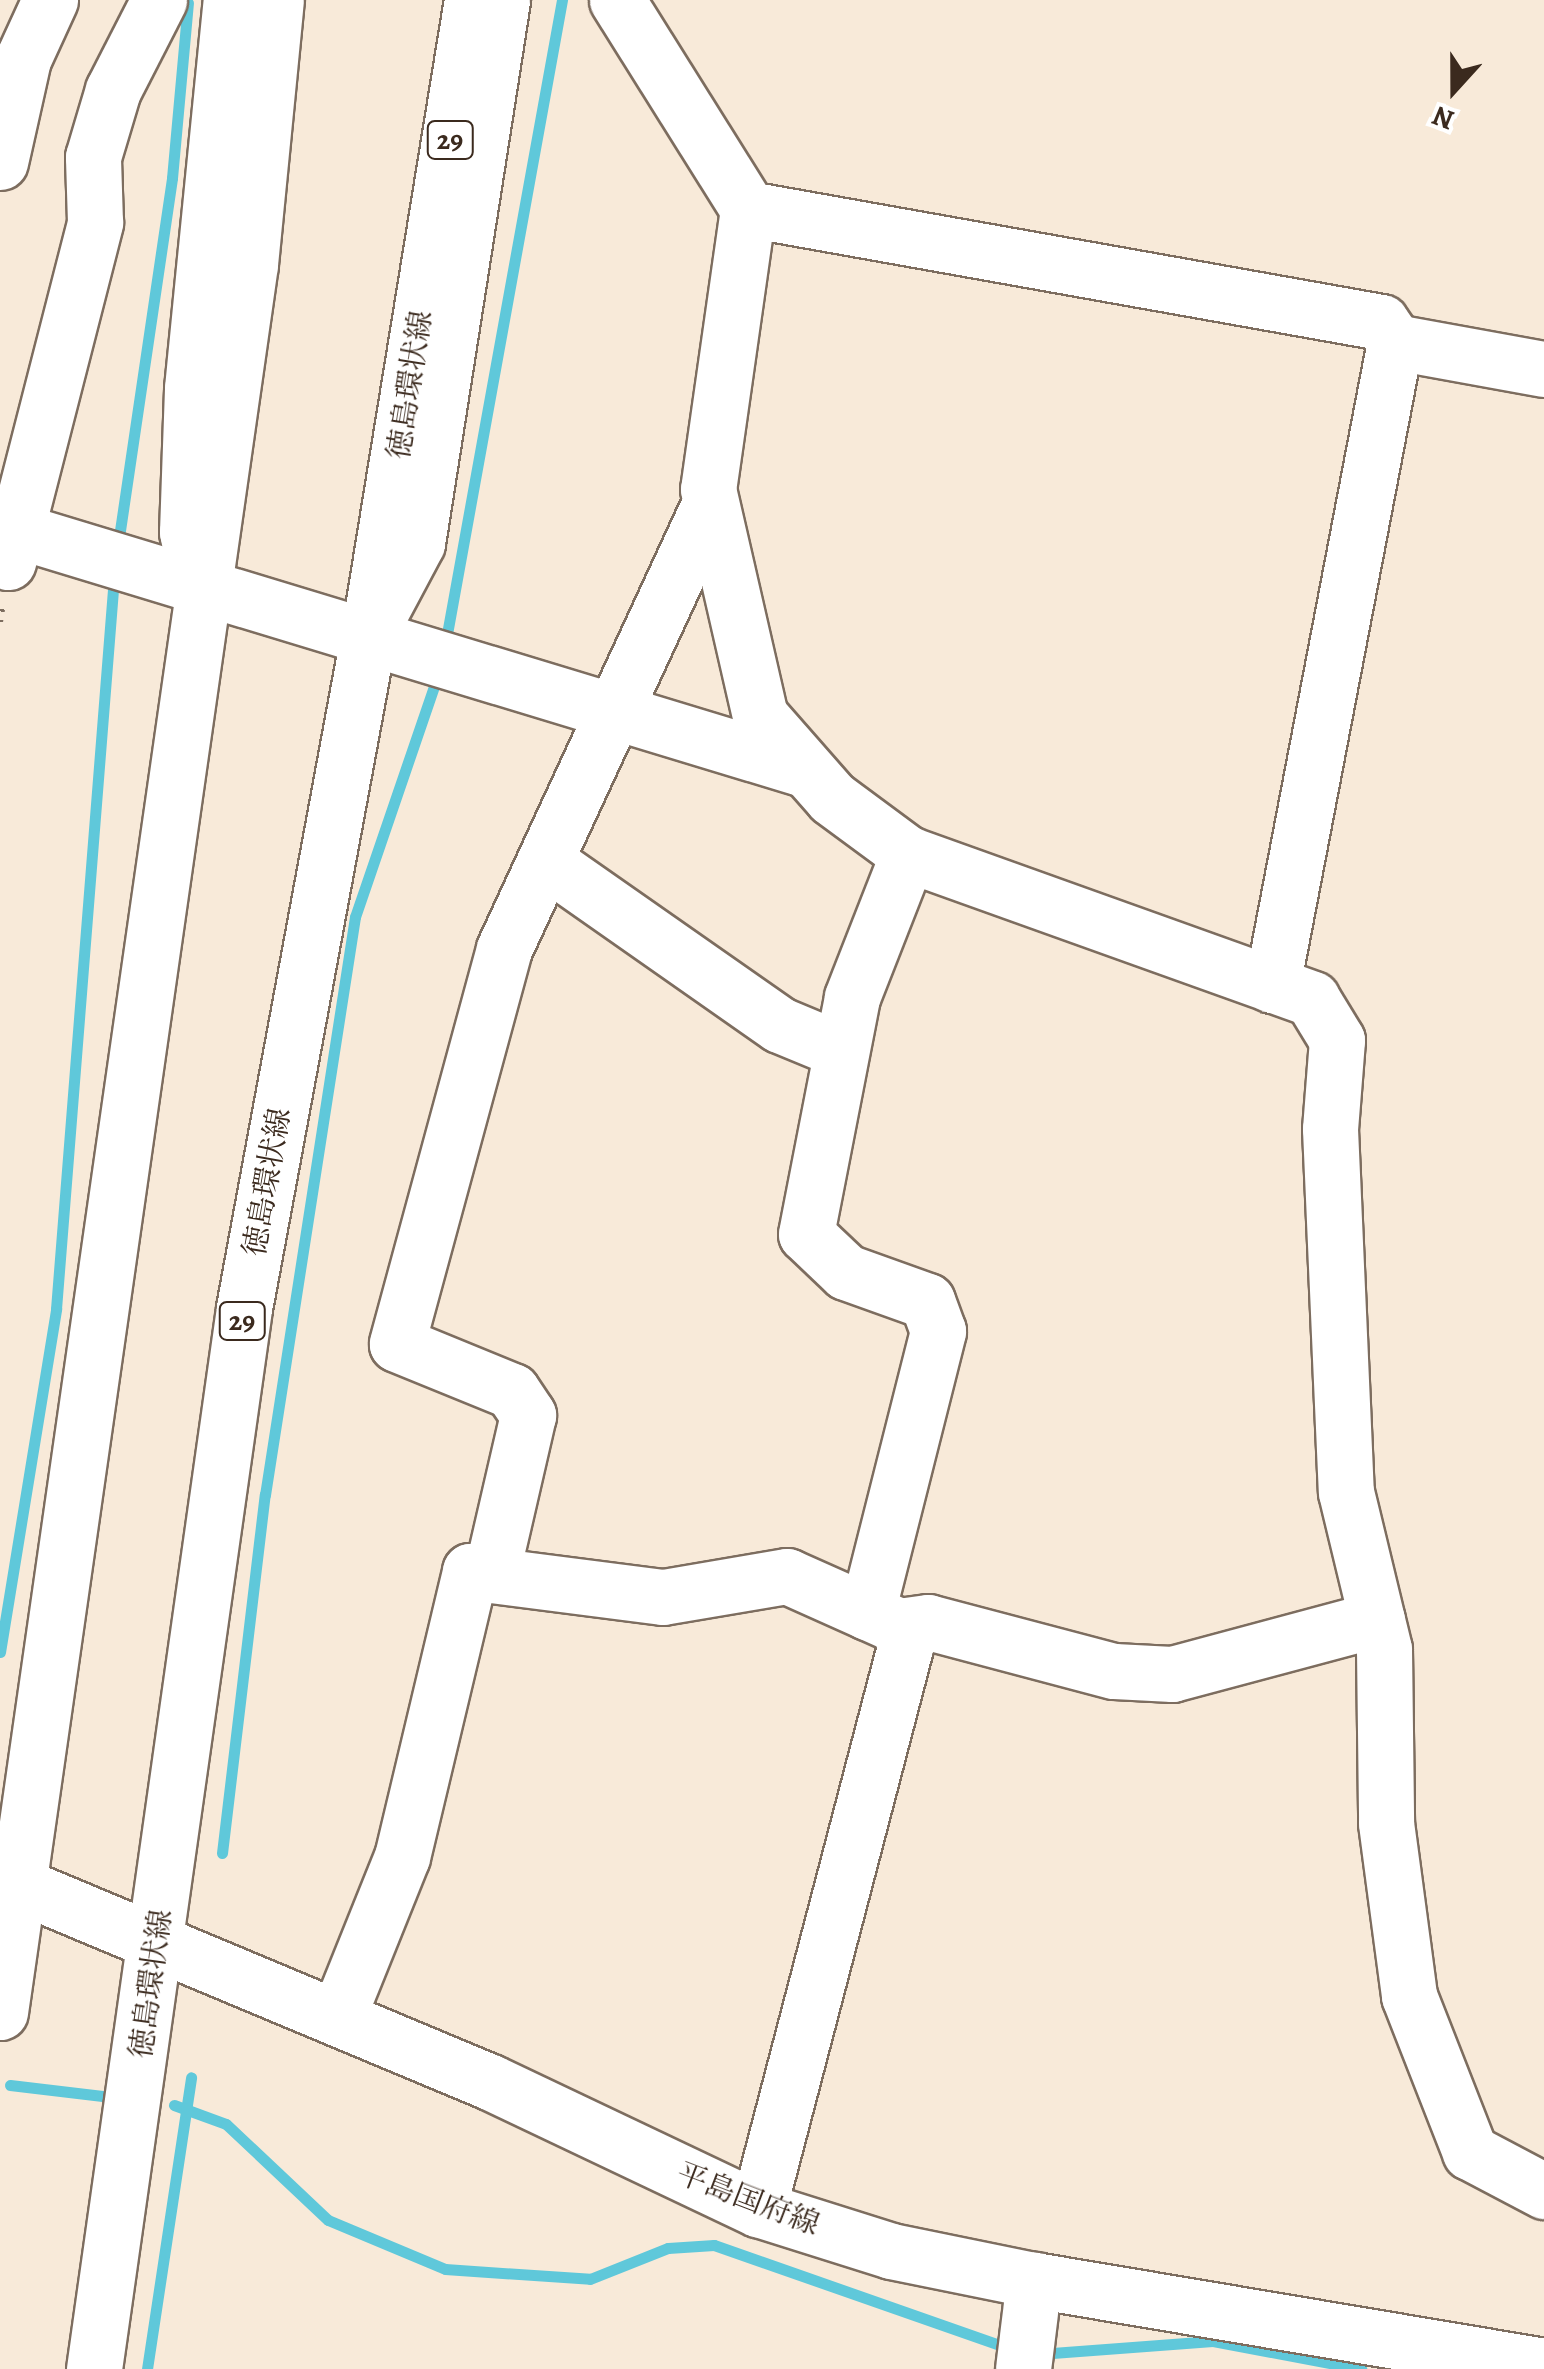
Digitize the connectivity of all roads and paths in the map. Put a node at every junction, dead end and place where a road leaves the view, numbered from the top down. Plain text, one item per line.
1 (50, 0) edge
2 (159, 0) edge
3 (231, 0) edge
4 (276, 0) edge
5 (472, 0) edge
6 (502, 0) edge
7 (617, 0) edge
8 (0, 162) edge
9 (748, 209) junction
10 (1394, 342) junction
11 (1544, 369) edge
12 (710, 504) junction
13 (9, 546) edge
14 (198, 587) junction
15 (369, 633) junction
16 (615, 707) junction
17 (807, 770) junction
18 (908, 854) junction
19 (547, 862) junction
20 (1272, 985) junction
21 (840, 1050) junction
22 (491, 1576) junction
23 (883, 1619) junction
24 (1378, 1620) junction
25 (9, 1881) edge
26 (158, 1939) junction
27 (0, 2012) edge
28 (338, 2016) junction
29 (1544, 2191) edge
30 (758, 2210) junction
31 (1034, 2280) junction
32 (1025, 2356) edge
33 (1544, 2366) edge
34 (94, 2369) edge

1 - 8 street
2 - 13 street
3 - 14 street
4 - 14 street
5 - 15 street, 徳島環状線 / 29
6 - 15 street
7 - 9 street
9 - 10 street
9 - 12 street
10 - 11 street
10 - 20 street
12 - 16 street
12 - 17 street
13 - 14 street
14 - 15 street
14 - 25 street
15 - 16 street
15 - 26 street, 徳島環状線 / 29
16 - 17 street
16 - 19 street
17 - 18 street
18 - 20 street
18 - 21 street
19 - 21 street
19 - 22 street
20 - 24 street
21 - 23 street
22 - 23 street
22 - 28 street
23 - 24 street
23 - 30 street
24 - 29 street
25 - 26 street, 平島国府線
25 - 27 street
26 - 28 street, 平島国府線
26 - 34 street, 徳島環状線 / 29
28 - 30 street, 平島国府線
30 - 31 street, 平島国府線
31 - 32 street
31 - 33 street, 平島国府線

